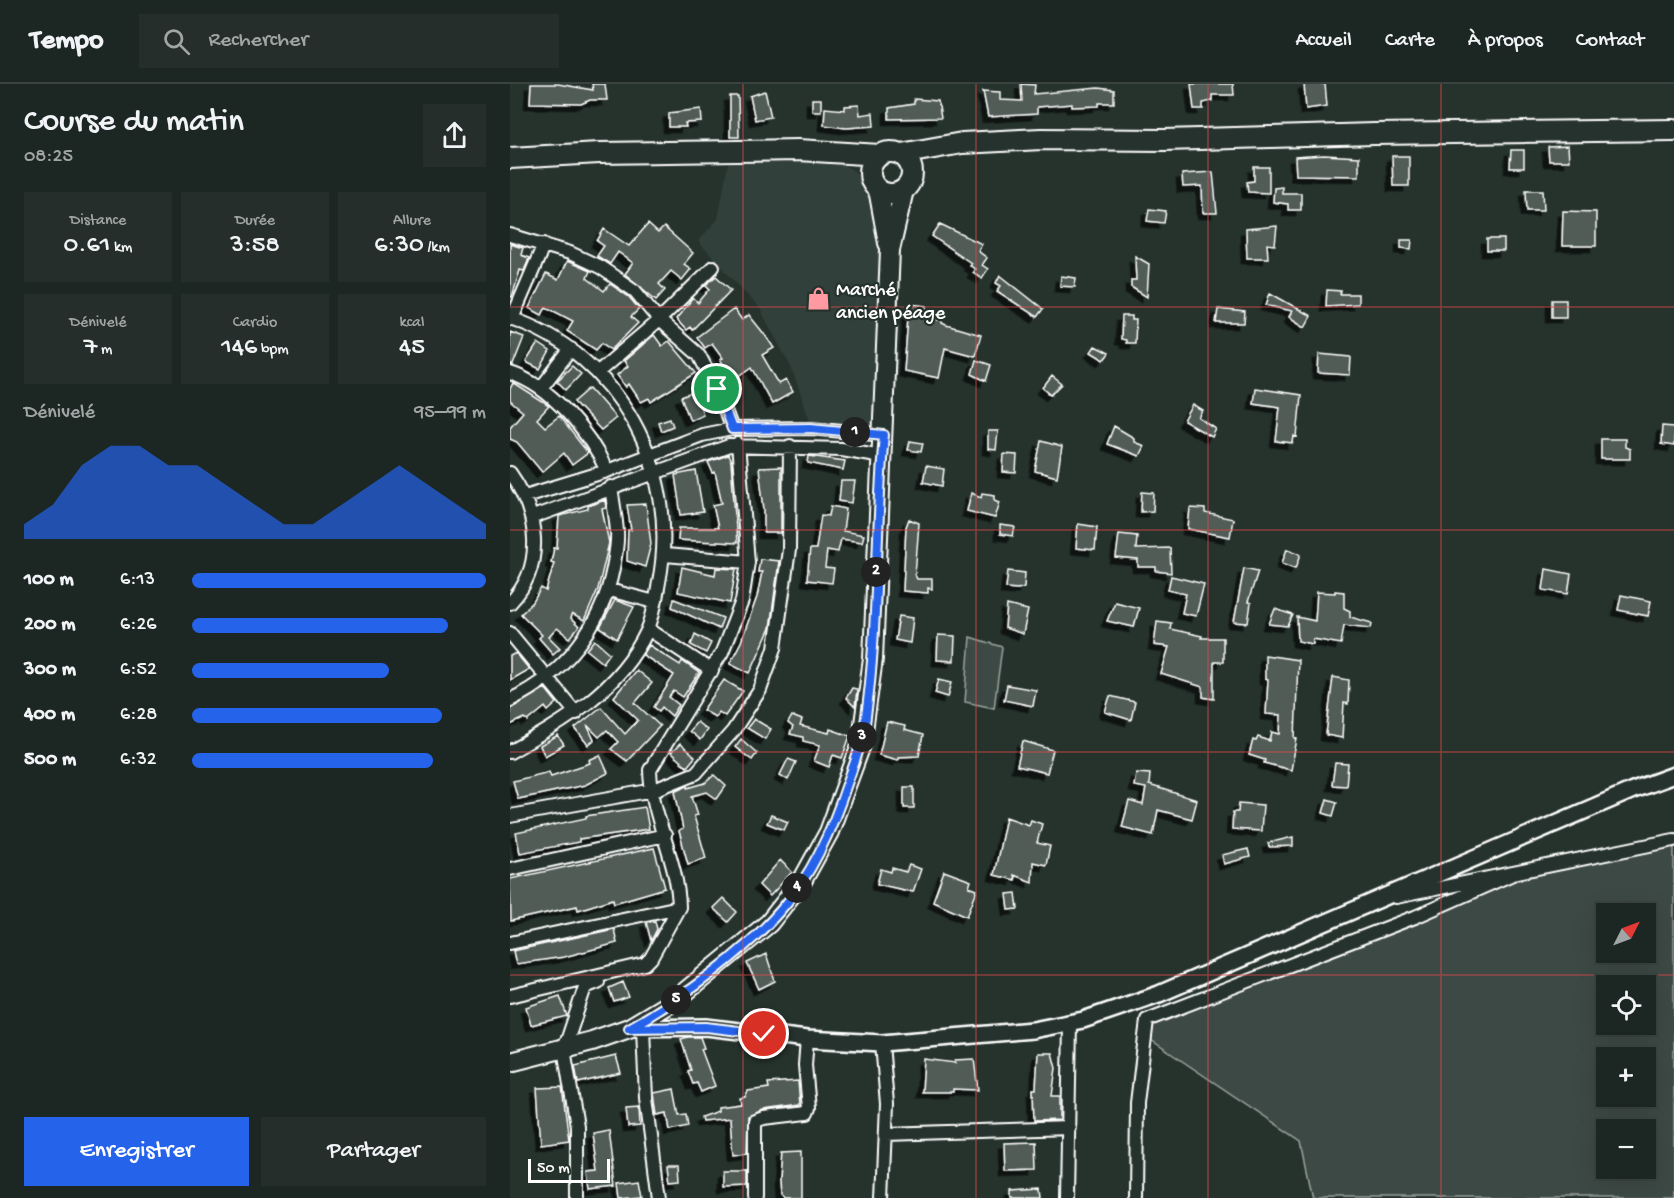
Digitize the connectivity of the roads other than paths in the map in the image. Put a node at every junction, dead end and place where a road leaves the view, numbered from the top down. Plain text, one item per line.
1 (1674, 130) edge
2 (510, 158) edge
3 (906, 161) junction
4 (875, 162) junction
5 (878, 189) junction
6 (904, 190) junction
7 (510, 235) edge
8 (544, 244) junction
9 (890, 250) junction
10 (713, 267) dead end
11 (511, 319) edge
12 (659, 320) junction
13 (571, 349) junction
14 (510, 372) edge
15 (598, 372) junction
16 (540, 388) junction
17 (732, 429) junction
18 (884, 435) junction
19 (738, 444) junction
20 (790, 446) junction
21 (649, 454) junction
22 (882, 456) junction
23 (607, 471) junction
24 (654, 471) junction
25 (510, 473) edge
26 (611, 487) junction
27 (525, 496) junction
28 (533, 517) junction
29 (664, 555) junction
30 (748, 562) junction
31 (609, 590) junction
32 (655, 602) junction
33 (510, 603) edge
34 (648, 629) junction
35 (510, 633) edge
36 (712, 671) junction
37 (548, 679) junction
38 (510, 700) edge
39 (576, 713) junction
40 (510, 752) edge
41 (1674, 775) edge
42 (654, 790) junction
43 (510, 816) edge
44 (665, 835) junction
45 (1674, 840) edge
46 (510, 869) edge
47 (1515, 873) junction
48 (1377, 900) junction
49 (679, 907) junction
50 (510, 943) edge
51 (636, 968) junction
52 (510, 996) edge
53 (1070, 1023) junction
54 (636, 1028) junction
55 (807, 1039) junction
56 (882, 1043) junction
57 (558, 1051) junction
58 (510, 1062) edge
59 (1069, 1128) junction
60 (886, 1134) junction
61 (577, 1198) edge
62 (659, 1198) edge
63 (755, 1198) edge
64 (883, 1198) edge
65 (1067, 1198) edge
66 (1136, 1198) edge

1 - 3 highway
2 - 4 highway
3 - 4 highway
3 - 6 highway
4 - 5 highway
5 - 6 highway
5 - 9 main road
6 - 9 main road
7 - 8 street
8 - 11 street
8 - 12 street
9 - 18 main road
10 - 12 street
11 - 13 street
12 - 15 street
12 - 17 street
13 - 15 street
13 - 16 street
14 - 16 street
15 - 21 street
16 - 23 street
17 - 18 street
17 - 21 street
18 - 22 main road
19 - 20 street
19 - 24 street
19 - 30 street
20 - 22 street
20 - 42 street
21 - 23 street
21 - 24 street
22 - 54 main road
23 - 27 street
24 - 26 street
24 - 29 street
25 - 27 street
26 - 28 street
26 - 31 street
27 - 28 street
28 - 33 street
29 - 30 street
29 - 32 street
30 - 36 street
31 - 32 street
31 - 37 street
32 - 34 street
34 - 36 street
34 - 39 street
35 - 37 street
36 - 42 street
37 - 38 street
37 - 39 street
39 - 40 street
41 - 48 street
42 - 43 street
42 - 44 street
44 - 46 street
44 - 49 street
45 - 47 street
47 - 48 street
47 - 66 street
48 - 53 street
49 - 50 street
49 - 51 street
51 - 52 street
51 - 57 street
53 - 56 street
53 - 59 street
54 - 55 street
54 - 57 main road
54 - 62 street
55 - 56 street
55 - 63 street
56 - 60 street
57 - 58 main road
57 - 61 street
59 - 60 street
59 - 65 street
60 - 64 street

